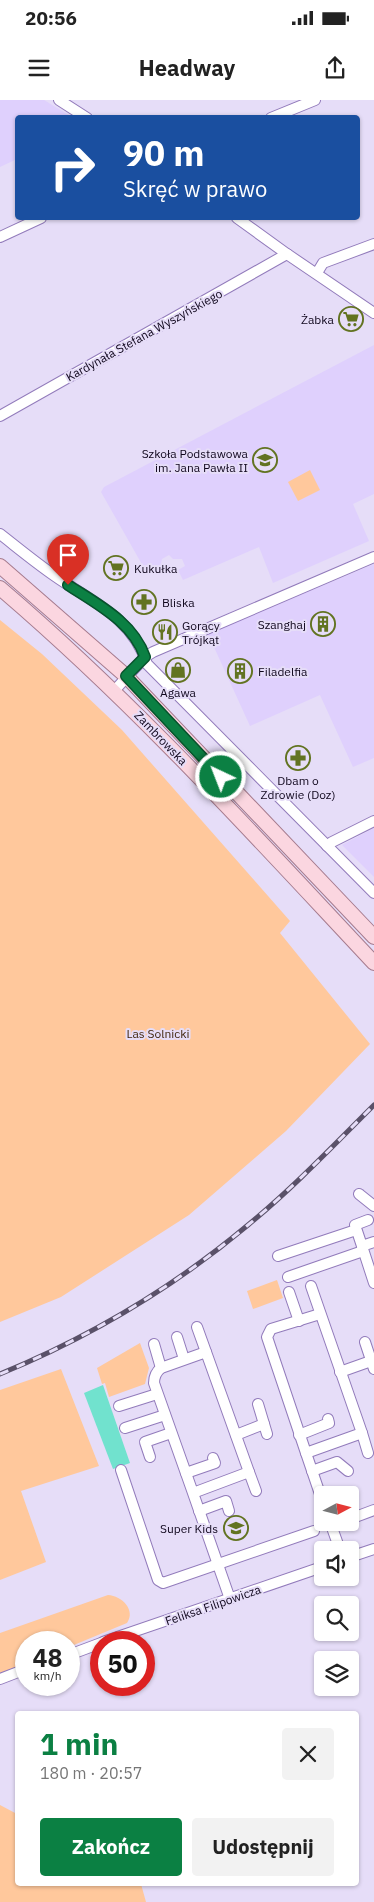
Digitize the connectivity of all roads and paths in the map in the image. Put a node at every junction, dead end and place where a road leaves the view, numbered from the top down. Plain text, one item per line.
1 (59, 100) edge
2 (315, 100) edge
3 (82, 115) edge
4 (278, 115) edge
5 (37, 220) edge
6 (240, 220) edge
7 (0, 237) edge
8 (374, 244) edge
9 (287, 254) junction
10 (317, 273) junction
11 (374, 313) edge
12 (0, 416) edge
13 (0, 534) edge
14 (374, 557) edge
15 (0, 566) edge
16 (0, 588) edge
17 (145, 657) junction
18 (126, 676) junction
19 (114, 691) junction
20 (374, 821) edge
21 (327, 846) junction
22 (374, 893) edge
23 (374, 937) edge
24 (374, 963) edge
25 (359, 1194) dead end
26 (374, 1206) edge
27 (368, 1220) dead end
28 (356, 1230) junction
29 (374, 1242) edge
30 (362, 1248) junction
31 (278, 1256) dead end
32 (288, 1277) dead end
33 (374, 1283) edge
34 (311, 1286) dead end
35 (289, 1292) dead end
36 (320, 1314) junction
37 (298, 1321) junction
38 (197, 1326) dead end
39 (176, 1337) dead end
40 (365, 1342) dead end
41 (154, 1344) dead end
42 (206, 1352) junction
43 (184, 1359) junction
44 (373, 1365) edge
45 (161, 1368) junction
46 (340, 1372) junction
47 (157, 1394) junction
48 (258, 1404) dead end
49 (119, 1406) dead end
50 (165, 1415) junction
51 (328, 1419) dead end
52 (125, 1428) dead end
53 (171, 1433) junction
54 (362, 1433) junction
55 (236, 1435) junction
56 (300, 1435) junction
57 (306, 1453) junction
58 (368, 1453) dead end
59 (150, 1456) dead end
60 (213, 1458) dead end
61 (121, 1470) dead end
62 (312, 1471) junction
63 (348, 1471) dead end
64 (249, 1472) junction
65 (186, 1473) junction
66 (317, 1486) edge
67 (256, 1490) dead end
68 (193, 1493) junction
69 (374, 1510) edge
70 (199, 1511) junction
71 (229, 1512) dead end
72 (359, 1516) edge
73 (314, 1531) dead end
74 (374, 1549) edge
75 (359, 1554) edge
76 (218, 1565) junction
77 (314, 1570) edge
78 (230, 1599) junction
79 (137, 1631) edge
80 (15, 1674) edge
81 (0, 1679) edge

1 - 3 street
2 - 4 street
5 - 7 street
6 - 9 street
8 - 10 street
9 - 10 street
9 - 12 street, Kardynała Stefana Wyszyńskiego
10 - 11 street
13 - 17 street
14 - 17 street
15 - 18 main road, Zambrowska
16 - 19 main road, Zambrowska
17 - 18 street
17 - 21 street
18 - 19 street
18 - 23 main road, Zambrowska
19 - 24 main road, Zambrowska
20 - 21 street
21 - 22 street
25 - 26 street
27 - 28 street
28 - 30 street
28 - 31 street
29 - 30 street
30 - 32 street
30 - 33 street
34 - 36 street
35 - 37 street
36 - 37 street
36 - 46 street
37 - 56 street
38 - 42 street
39 - 43 street
40 - 44 street
41 - 45 street
42 - 43 street
42 - 55 street
43 - 45 street
44 - 46 street
45 - 47 street
46 - 54 street
47 - 49 street
47 - 50 street
48 - 55 street
50 - 52 street
50 - 53 street
51 - 56 street
53 - 59 street
53 - 65 street
54 - 57 street
54 - 58 street
55 - 64 street
56 - 57 street
57 - 62 street
60 - 65 street
61 - 76 street
62 - 63 street
62 - 66 street
64 - 67 street
64 - 68 street
65 - 68 street
68 - 70 street
69 - 72 street
70 - 71 street
70 - 76 street
73 - 76 street
74 - 75 street
76 - 78 street
77 - 78 street, Feliksa Filipowicza
78 - 79 street, Feliksa Filipowicza
80 - 81 street

